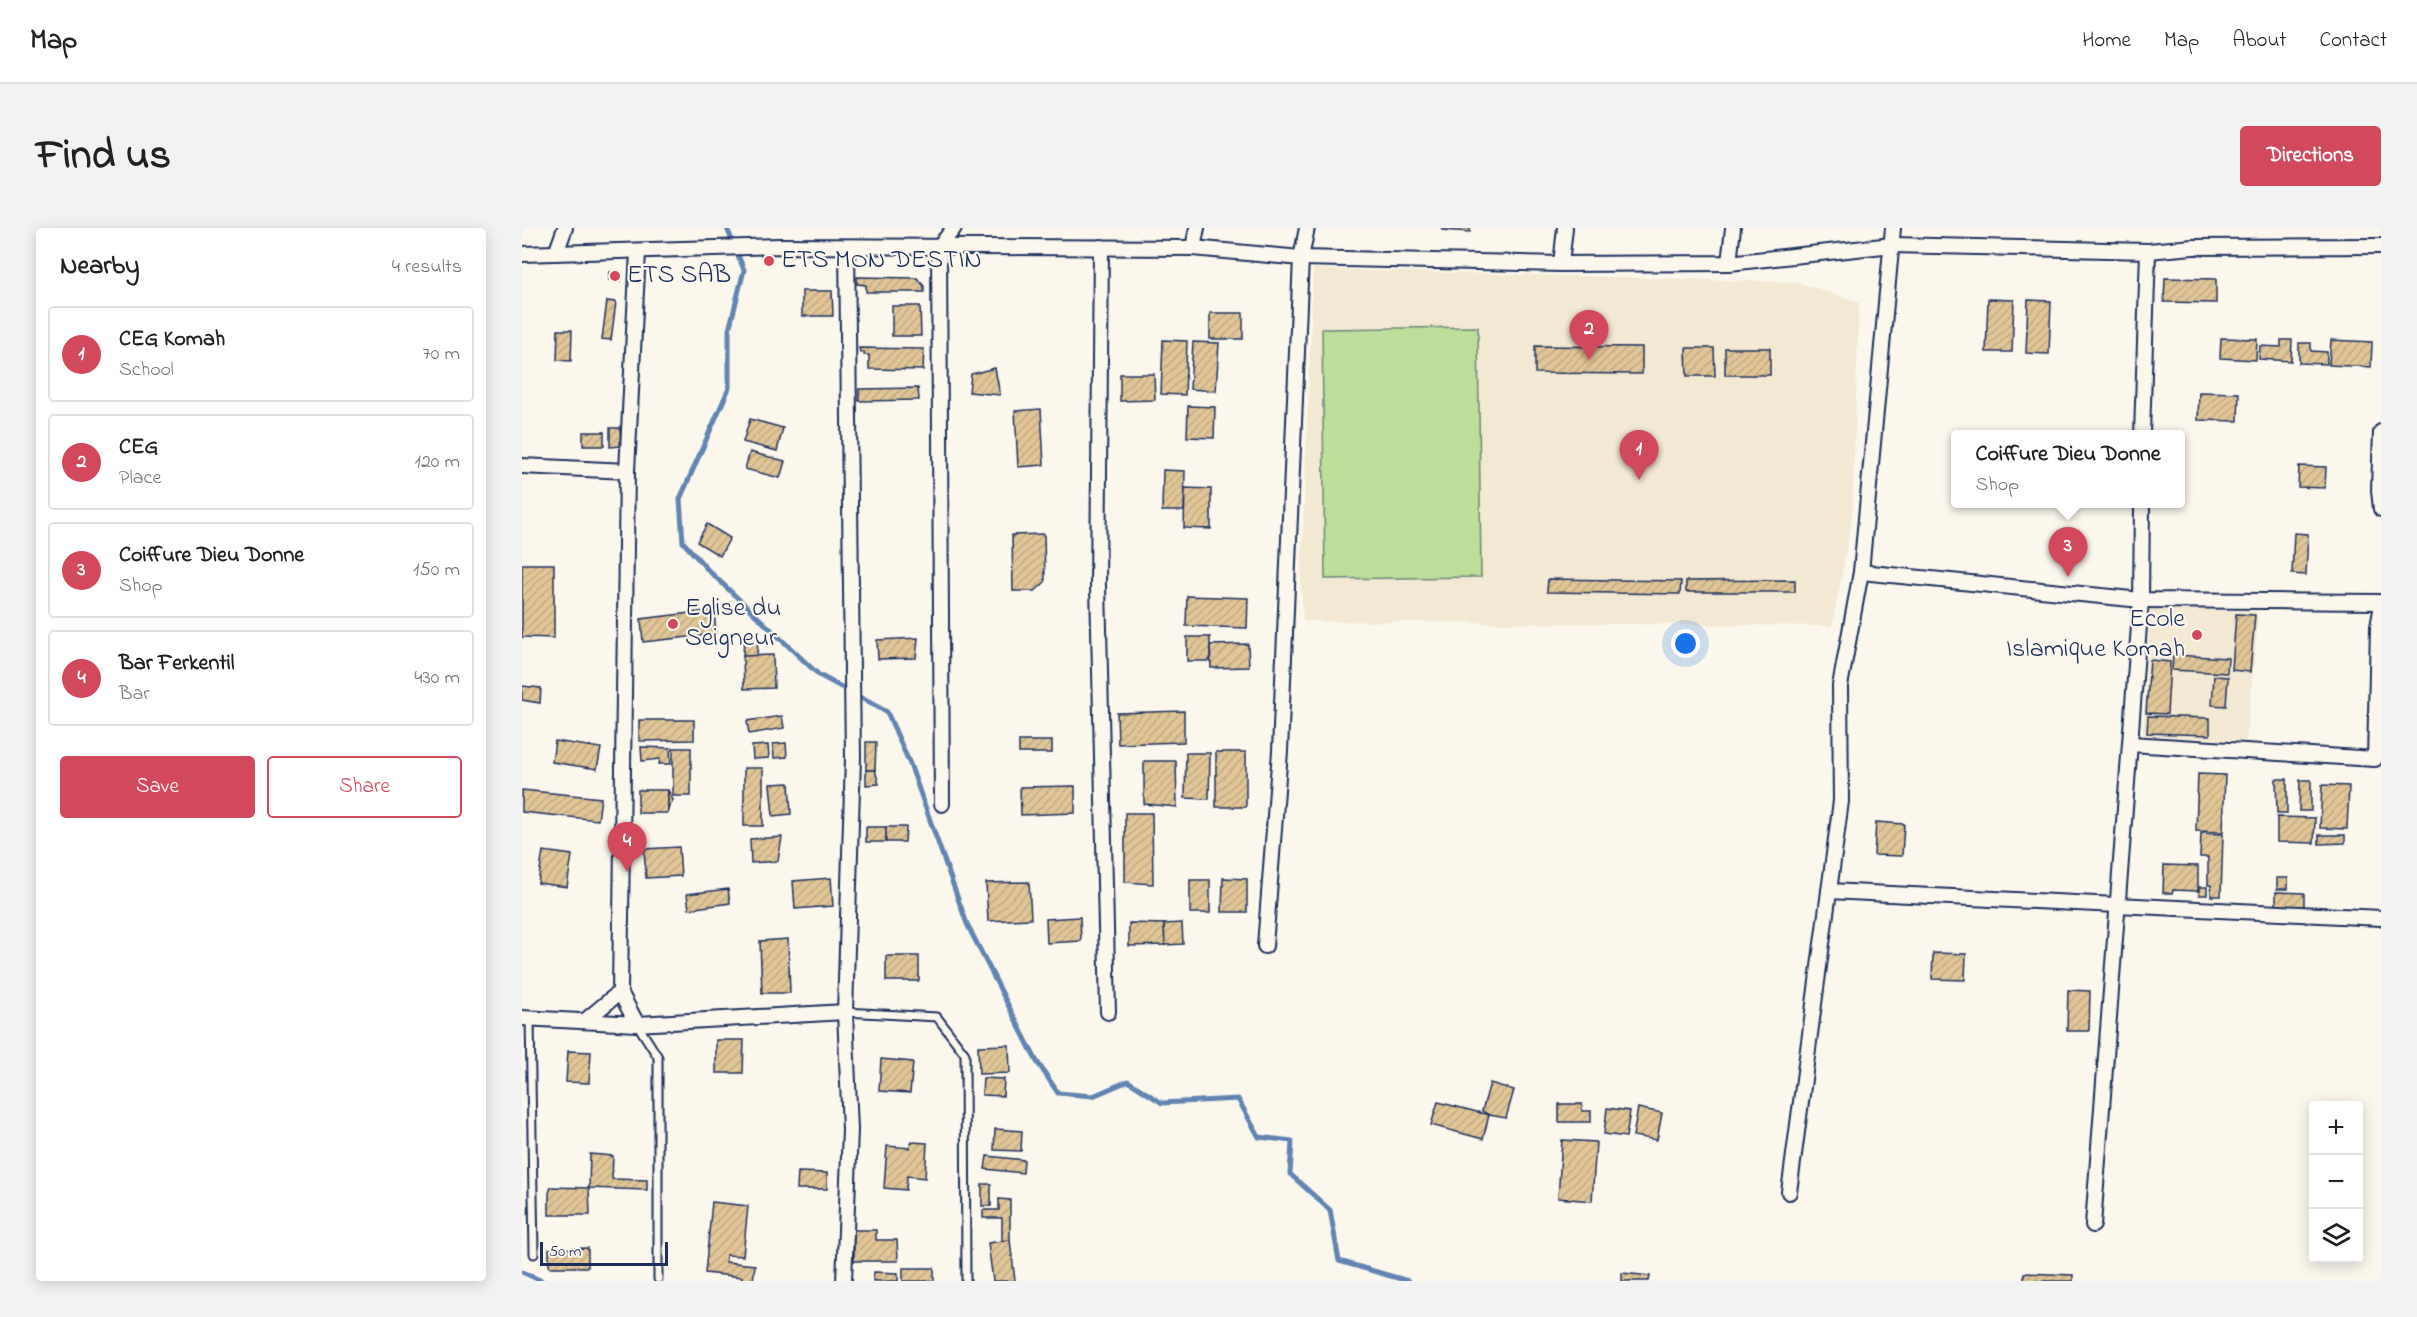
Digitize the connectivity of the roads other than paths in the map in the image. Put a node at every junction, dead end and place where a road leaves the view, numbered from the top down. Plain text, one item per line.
1 (565, 228) edge
2 (954, 228) edge
3 (1197, 228) edge
4 (1307, 228) edge
5 (1565, 228) edge
6 (1733, 228) edge
7 (1893, 228) edge
8 (1892, 245) junction
9 (2381, 246) edge
10 (847, 247) junction
11 (939, 247) junction
12 (1101, 248) junction
13 (1193, 248) junction
14 (638, 250) junction
15 (2148, 251) junction
16 (556, 253) junction
17 (522, 254) edge
18 (1301, 258) junction
19 (1729, 263) junction
20 (1561, 264) junction
21 (2142, 430) edge
22 (2381, 432) edge
23 (522, 466) edge
24 (627, 471) junction
25 (2142, 508) edge
26 (2381, 509) edge
27 (1861, 572) junction
28 (2141, 600) junction
29 (2381, 602) edge
30 (2381, 610) edge
31 (2130, 744) junction
32 (942, 804) dead end
33 (1829, 891) junction
34 (2118, 904) junction
35 (2381, 918) edge
36 (1264, 946) dead end
37 (620, 992) junction
38 (845, 1012) junction
39 (1108, 1012) dead end
40 (526, 1018) edge
41 (585, 1021) junction
42 (637, 1024) junction
43 (1789, 1192) dead end
44 (2093, 1225) dead end
45 (534, 1254) dead end
46 (658, 1279) dead end
47 (844, 1281) edge
48 (966, 1281) edge

1 - 16 street
2 - 11 street
3 - 13 street
4 - 18 street
5 - 20 street
6 - 19 street
7 - 8 street
8 - 15 street
8 - 19 street
8 - 27 street
9 - 15 street
10 - 11 street
10 - 14 street
10 - 38 street
11 - 12 street
11 - 32 street
12 - 13 street
12 - 39 street
13 - 18 street
14 - 16 street
14 - 24 street
15 - 21 street
16 - 17 street
18 - 20 street
18 - 36 street
19 - 20 street
22 - 26 street
23 - 24 street
24 - 37 street
25 - 28 street
27 - 28 street
27 - 33 street
28 - 29 street
28 - 31 street
30 - 31 street
31 - 34 street
33 - 34 street
33 - 43 street
34 - 35 street
34 - 44 street
37 - 41 street
37 - 42 street
38 - 42 street
38 - 47 street
38 - 48 lane
40 - 41 street
40 - 45 lane
41 - 42 street
42 - 46 lane

